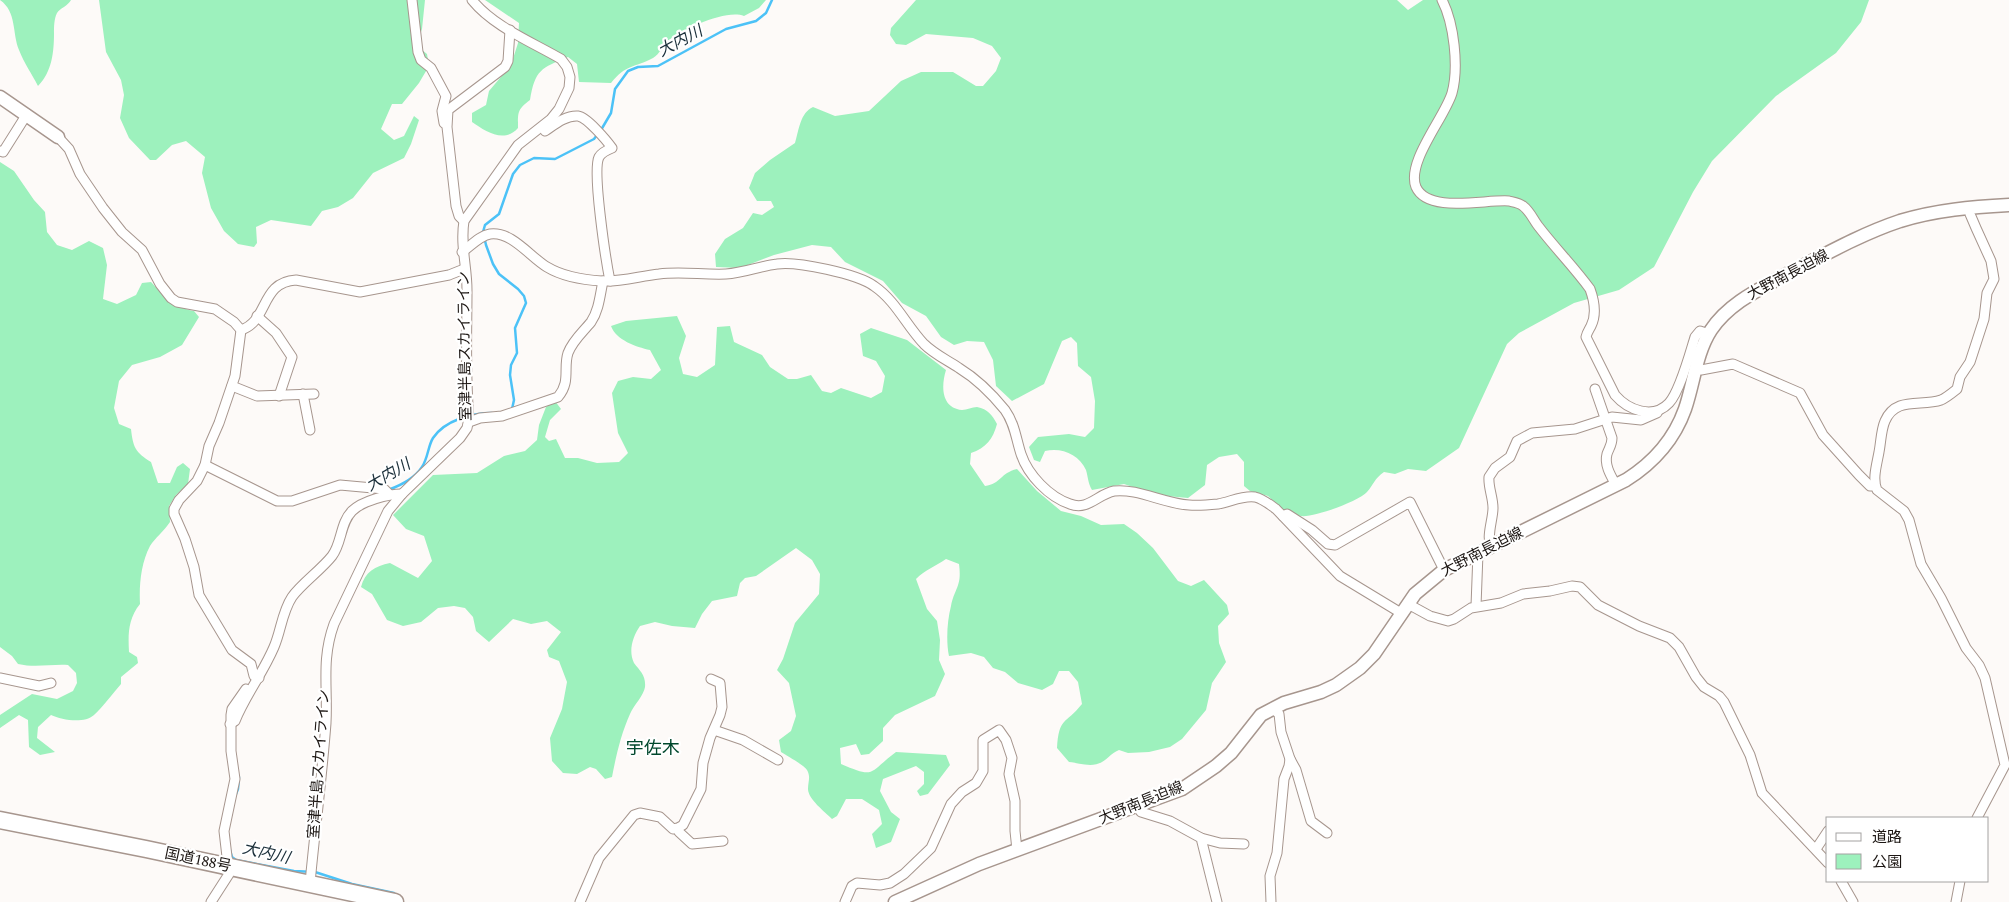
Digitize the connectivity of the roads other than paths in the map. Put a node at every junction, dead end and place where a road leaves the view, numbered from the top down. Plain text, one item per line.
1 (412, 0) edge
2 (472, 0) edge
3 (1442, 0) edge
4 (510, 30) junction
5 (0, 97) edge
6 (26, 114) junction
7 (447, 127) junction
8 (538, 130) junction
9 (58, 137) joint
10 (0, 151) edge
11 (2009, 205) edge
12 (1970, 207) junction
13 (464, 221) junction
14 (462, 252) junction
15 (464, 269) junction
16 (606, 281) junction
17 (257, 316) junction
18 (241, 330) junction
19 (1709, 334) junction
20 (1695, 369) junction
21 (232, 386) junction
22 (1595, 389) dead end
23 (303, 394) junction
24 (314, 394) dead end
25 (279, 396) junction
26 (1660, 408) junction
27 (1604, 420) junction
28 (469, 422) junction
29 (310, 430) dead end
30 (205, 465) junction
31 (1616, 486) junction
32 (1875, 486) junction
33 (388, 492) junction
34 (402, 494) junction
35 (1283, 516) junction
36 (1491, 547) junction
37 (1478, 553) junction
38 (1444, 570) junction
39 (1476, 606) junction
40 (1404, 608) junction
41 (257, 677) junction
42 (0, 678) edge
43 (711, 679) dead end
44 (51, 683) dead end
45 (1272, 708) junction
46 (714, 730) junction
47 (1290, 759) junction
48 (778, 760) dead end
49 (1136, 807) junction
50 (1978, 817) edge
51 (0, 820) edge
52 (678, 828) junction
53 (1327, 833) dead end
54 (1826, 834) edge
55 (1200, 838) junction
56 (723, 841) dead end
57 (1244, 844) dead end
58 (1816, 849) junction
59 (1017, 850) junction
60 (1826, 861) edge
61 (229, 867) junction
62 (1842, 882) edge
63 (1960, 882) edge
64 (310, 883) junction
65 (211, 902) edge
66 (396, 902) edge
67 (580, 902) edge
68 (845, 902) edge
69 (895, 902) edge
70 (1217, 902) edge
71 (1271, 902) edge
72 (1853, 902) edge
73 (1956, 902) edge

1 - 7 street
2 - 4 street
3 - 26 street
4 - 7 street
4 - 8 street
5 - 6 main road
6 - 9 main road
6 - 10 street
7 - 13 street
8 - 13 street
8 - 16 street
9 - 18 street
11 - 12 main road, 大野南長迫線
12 - 19 main road, 大野南長迫線
12 - 32 street
13 - 14 street, 室津半島スカイライン
14 - 15 street, 室津半島スカイライン
14 - 16 street
15 - 17 street
15 - 28 street, 室津半島スカイライン
16 - 28 street
16 - 35 street
17 - 18 street
17 - 25 street
18 - 21 street
19 - 20 main road, 大野南長迫線
19 - 26 street
20 - 31 main road, 大野南長迫線
20 - 32 street
21 - 25 street
21 - 30 street
22 - 27 street
23 - 24 street
23 - 25 street
23 - 29 street
26 - 27 street
27 - 31 street
27 - 36 street
28 - 34 street, 室津半島スカイライン
30 - 33 street
30 - 41 street
31 - 36 main road, 大野南長迫線
32 - 50 street
33 - 34 street
33 - 41 street
34 - 64 street, 室津半島スカイライン
35 - 38 street
35 - 40 street
36 - 37 main road, 大野南長迫線
37 - 38 main road, 大野南長迫線
37 - 39 street
38 - 40 main road, 大野南長迫線
39 - 40 street
39 - 58 street
40 - 45 main road, 大野南長迫線
41 - 61 street
42 - 44 street
43 - 46 street
45 - 47 street
45 - 49 main road, 大野南長迫線
46 - 48 street
46 - 52 street
47 - 53 street
47 - 71 street
49 - 55 street
49 - 59 main road, 大野南長迫線
51 - 61 highway, 国道188号
52 - 56 street
52 - 67 street
54 - 58 street
55 - 57 street
55 - 70 street
58 - 60 street
59 - 68 street
59 - 69 main road, 大野南長迫線
61 - 64 highway, 国道188号
61 - 65 street
62 - 72 street
63 - 73 street
64 - 66 highway, 国道188号

